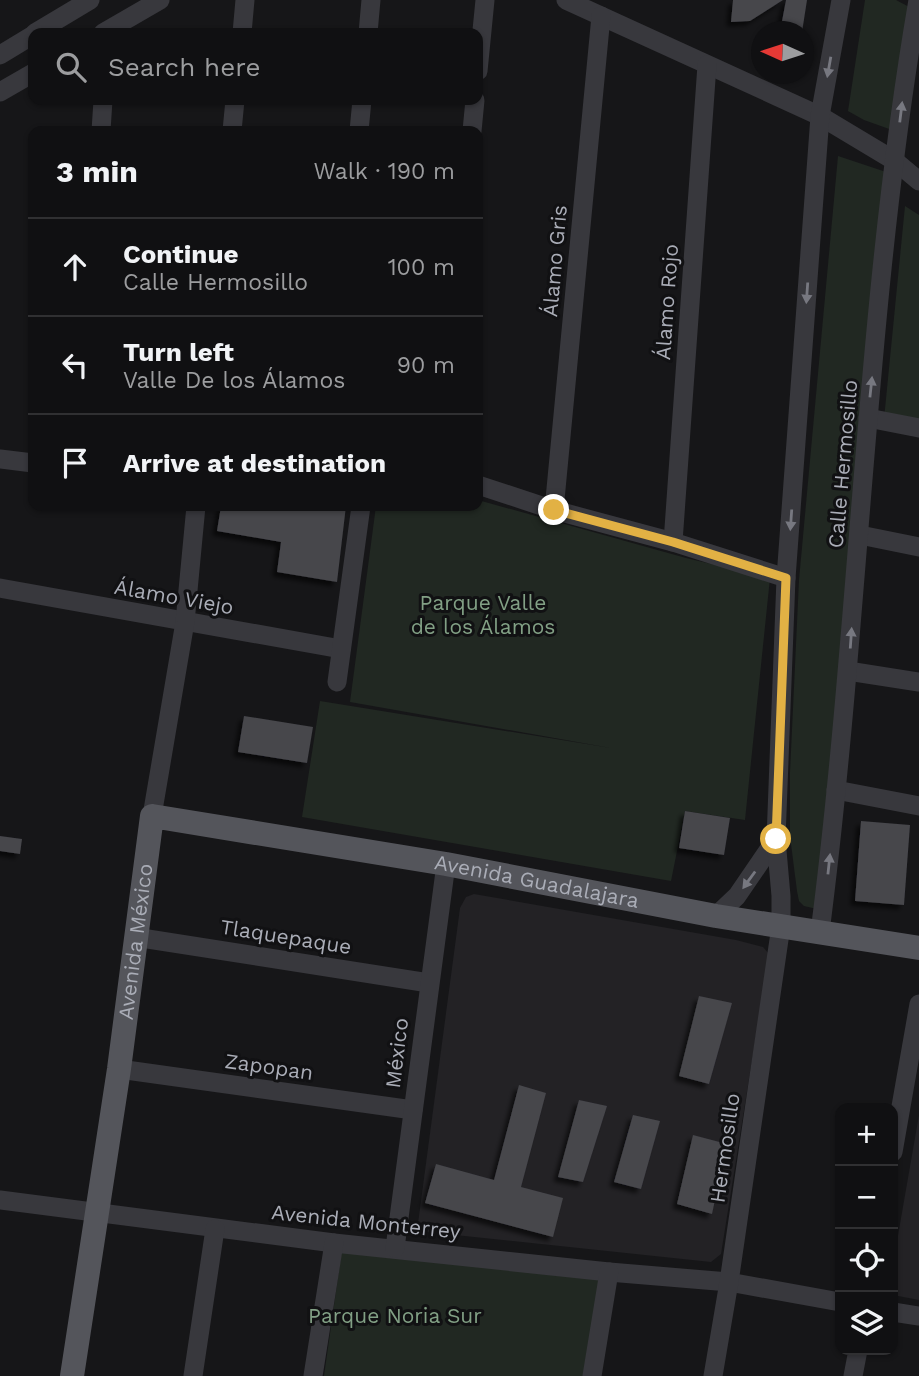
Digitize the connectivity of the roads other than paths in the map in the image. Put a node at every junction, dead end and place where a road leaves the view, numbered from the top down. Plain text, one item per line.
1 (90, 0) edge
2 (160, 0) edge
3 (245, 0) edge
4 (371, 0) edge
5 (485, 0) edge
6 (566, 0) edge
7 (842, 0) edge
8 (918, 0) edge
9 (601, 16) junction
10 (44, 28) edge
11 (113, 28) edge
12 (242, 28) edge
13 (368, 28) edge
14 (482, 28) edge
15 (28, 38) edge
16 (0, 55) edge
17 (707, 65) junction
18 (912, 74) edge
19 (28, 76) edge
20 (0, 92) edge
21 (103, 105) edge
22 (235, 105) edge
23 (362, 105) edge
24 (475, 105) edge
25 (820, 116) junction
26 (101, 126) edge
27 (232, 126) edge
28 (359, 126) edge
29 (472, 126) edge
30 (895, 161) junction
31 (919, 180) edge
32 (868, 418) junction
33 (919, 428) edge
34 (0, 459) edge
35 (28, 462) edge
36 (483, 487) edge
37 (554, 510) junction
38 (196, 511) edge
39 (360, 511) edge
40 (860, 535) junction
41 (673, 542) junction
42 (919, 547) edge
43 (786, 578) junction
44 (0, 588) edge
45 (185, 622) junction
46 (341, 649) junction
47 (848, 671) junction
48 (337, 682) dead end
49 (919, 682) edge
50 (836, 790) junction
51 (919, 806) edge
52 (152, 816) junction
53 (214, 826) junction
54 (776, 839) junction
55 (446, 864) junction
56 (145, 869) junction
57 (716, 916) junction
58 (781, 926) junction
59 (820, 932) junction
60 (135, 937) junction
61 (919, 948) edge
62 (429, 983) junction
63 (919, 1004) edge
64 (119, 1069) junction
65 (413, 1110) junction
66 (898, 1124) edge
67 (0, 1200) edge
68 (96, 1213) junction
69 (215, 1229) junction
70 (334, 1243) junction
71 (395, 1248) junction
72 (609, 1272) junction
73 (729, 1282) junction
74 (835, 1301) edge
75 (898, 1313) edge
76 (919, 1316) edge
77 (857, 1355) edge
78 (72, 1376) edge
79 (193, 1376) edge
80 (313, 1376) edge
81 (592, 1376) edge
82 (713, 1376) edge
83 (853, 1376) edge

1 - 10 street
2 - 11 street
3 - 12 street
4 - 13 street
5 - 14 street
6 - 9 street
7 -> 25 street
8 - 18 street, Calle Hermosillo
9 - 17 street
9 - 37 street, Álamo Gris
15 - 16 street
17 - 25 street
17 - 41 street, Álamo Rojo
30 -> 18 street, Calle Hermosillo
19 - 20 street
21 - 26 street
22 - 27 street
23 - 28 street
24 - 29 street
25 - 30 street
25 -> 43 street
30 - 31 street
32 -> 30 street, Calle Hermosillo
32 - 33 street
32 - 40 street, Calle Hermosillo
34 - 35 street
36 - 37 street
37 - 41 street
38 - 45 street, Avenida México
39 - 46 street
40 - 42 street
47 -> 40 street, Calle Hermosillo
41 - 43 street
43 - 54 street
44 - 45 street, Álamo Viejo
45 - 46 street, Álamo Viejo
45 - 52 street, Avenida México
46 - 48 street
47 - 49 street
47 - 50 street, Calle Hermosillo
50 - 51 street
59 -> 50 street, Calle Hermosillo
52 - 53 main road, Avenida Guadalajara
52 - 56 main road, Avenida México
53 - 55 main road, Avenida Guadalajara
53 - 56 main road
54 -> 57 street
54 - 58 street
55 - 57 main road, Avenida Guadalajara
55 - 62 street, México
56 - 60 main road, Avenida México
57 - 58 main road, Avenida Guadalajara
58 - 59 main road, Avenida Guadalajara
58 - 73 street, Hermosillo
59 - 61 main road, Avenida Guadalajara
60 - 62 street, Tlaquepaque
60 - 64 main road, Avenida México
62 - 65 street, México
63 - 66 street
64 - 65 street, Zapopan
64 - 68 main road, Avenida México
65 - 71 street, México
67 - 68 street, Avenida Monterrey
68 - 69 street, Avenida Monterrey
68 - 78 main road, Avenida México
69 - 70 street, Avenida Monterrey
69 - 79 street
70 - 71 street, Avenida Monterrey
70 - 80 street
71 - 72 street, Avenida Monterrey
72 - 73 street, Avenida Monterrey
72 - 81 street
73 - 74 street, Avenida Monterrey
73 - 82 street, Hermosillo
75 - 76 street
77 - 83 street

